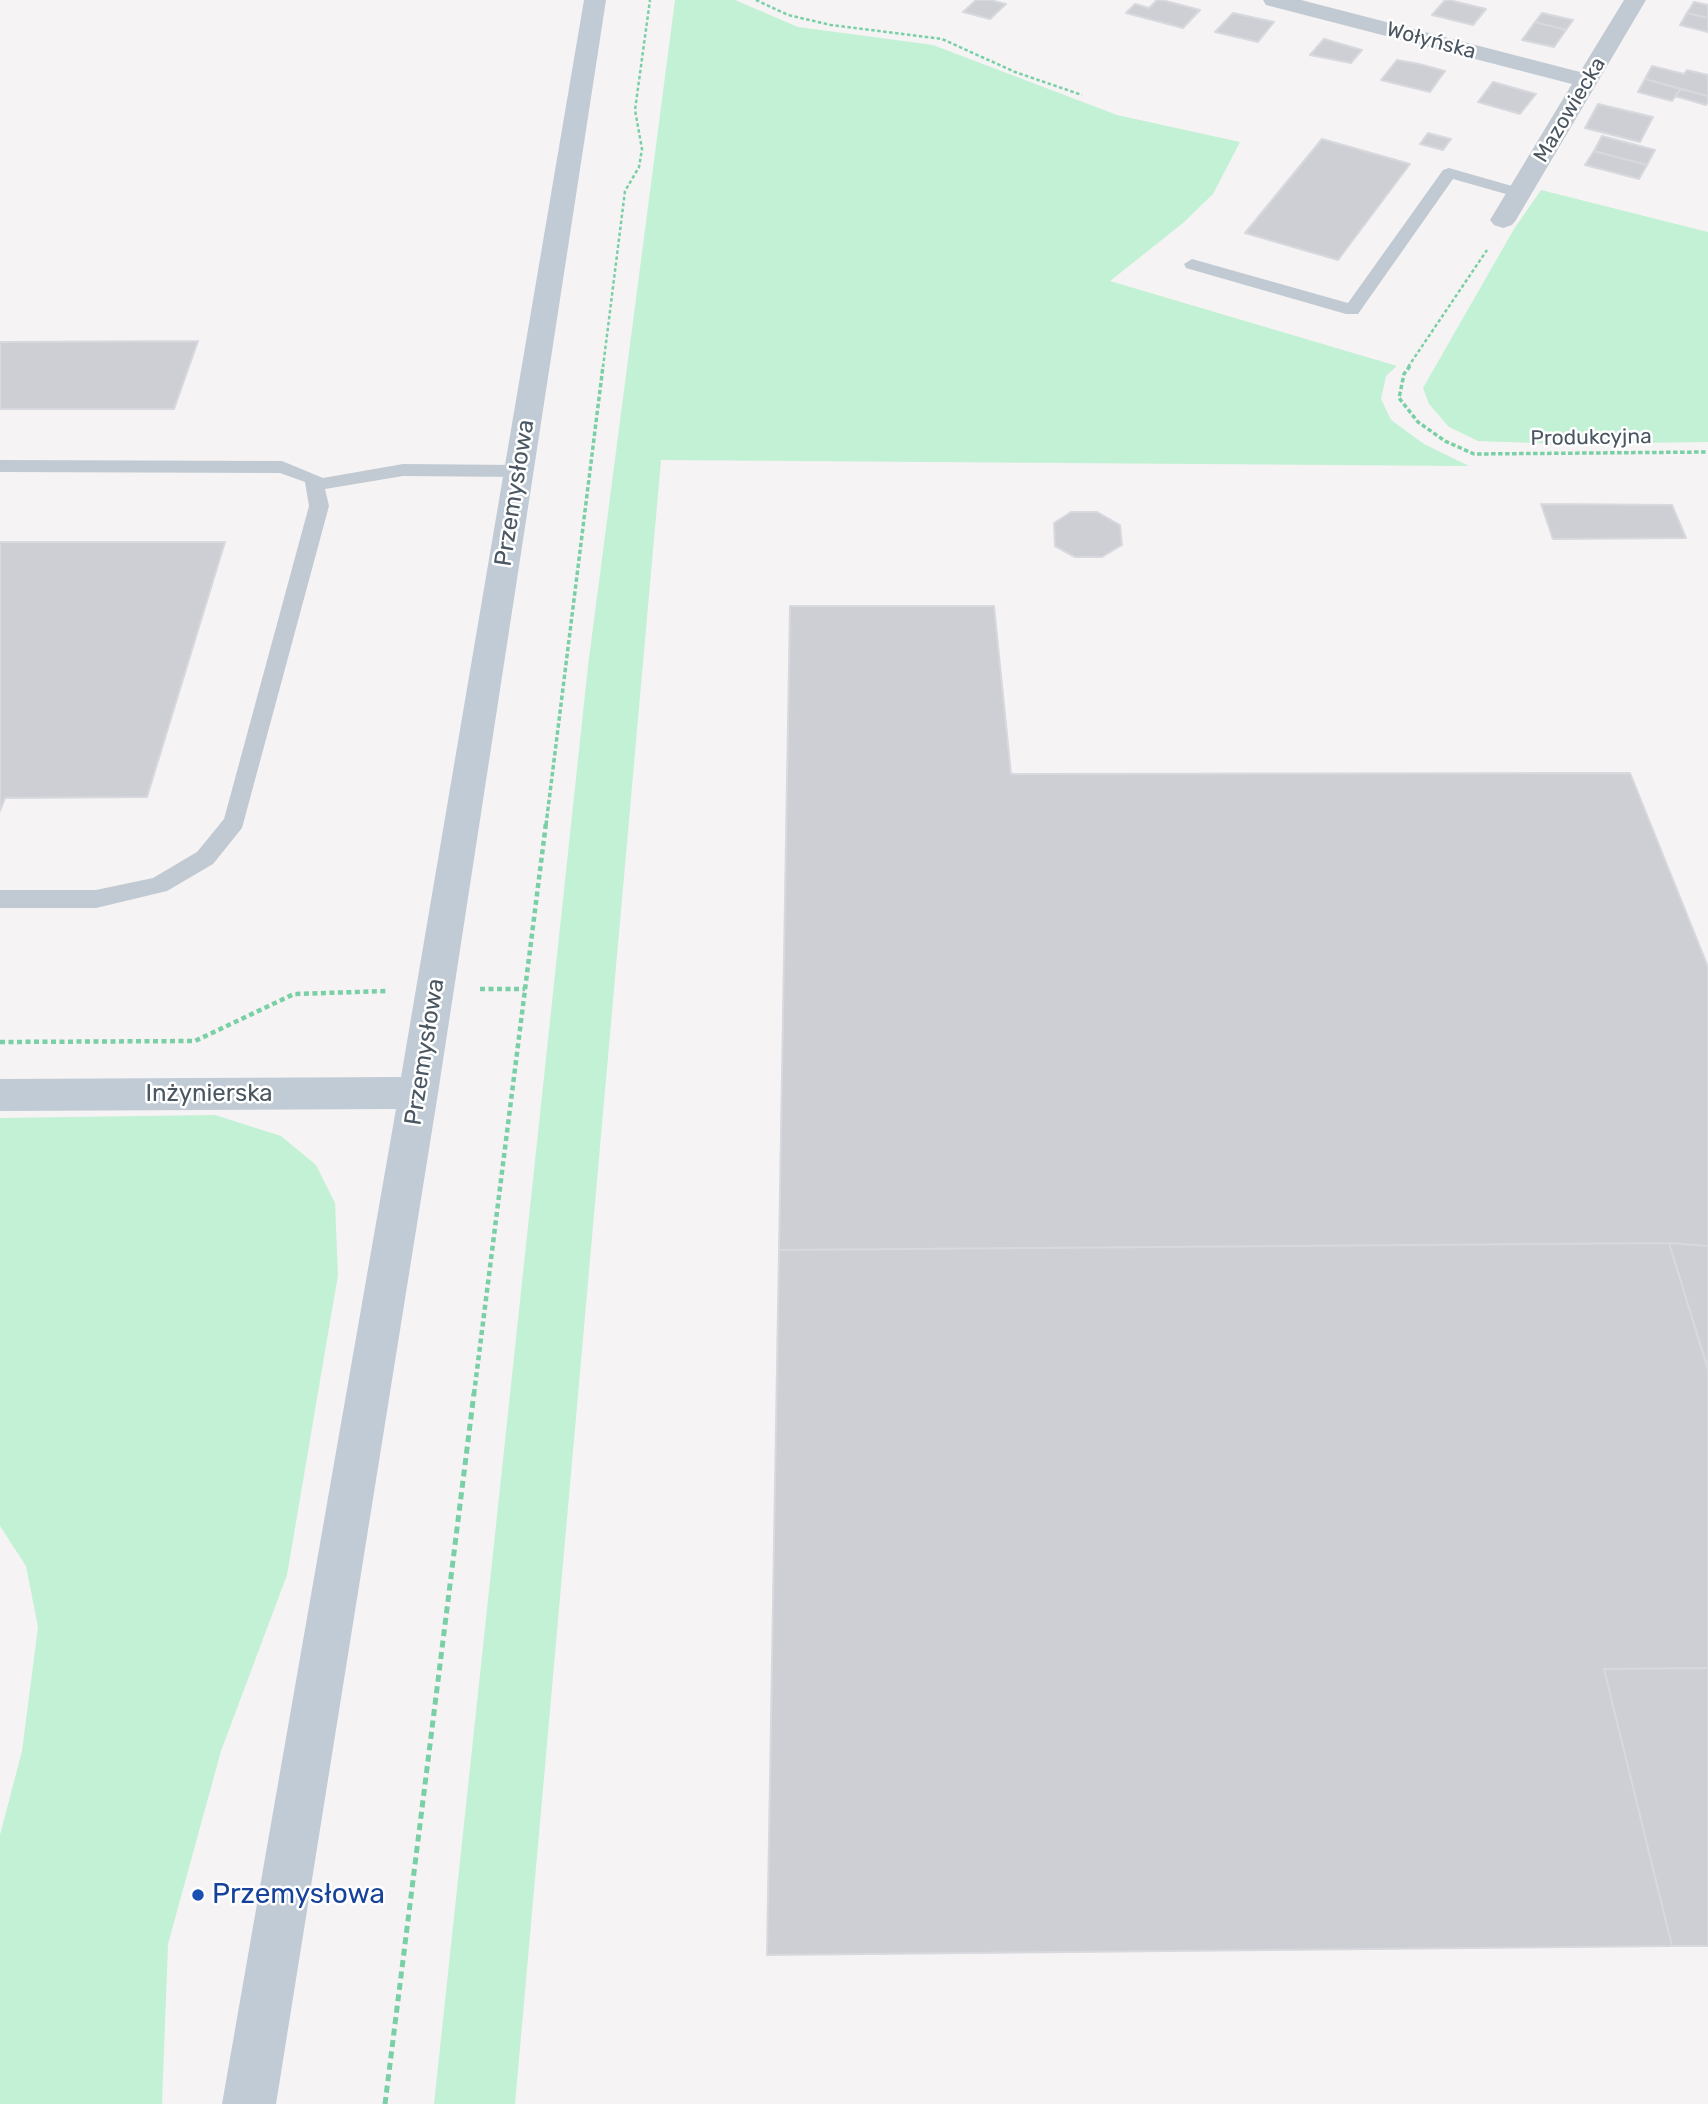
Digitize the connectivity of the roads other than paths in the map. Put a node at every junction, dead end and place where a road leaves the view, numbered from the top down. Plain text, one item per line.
1 (595, 0) edge
2 (1274, 0) edge
3 (1635, 0) edge
4 (1587, 82) junction
5 (1520, 193) junction
6 (1503, 220) road end
7 (1192, 264) dead end
8 (0, 466) edge
9 (519, 471) junction
10 (316, 485) junction
11 (0, 899) edge
12 (418, 1093) junction
13 (0, 1095) edge
14 (249, 2104) edge

1 - 9 main road, Przemysłowa
2 - 4 street, Wołyńska
3 - 4 street, Mazowiecka
4 - 5 street, Mazowiecka
5 - 6 street, Mazowiecka
5 - 7 lane
8 - 10 lane
9 - 10 lane
9 - 12 main road, Przemysłowa
10 - 11 lane
12 - 13 main road, Inżynierska
12 - 14 main road, Przemysłowa

